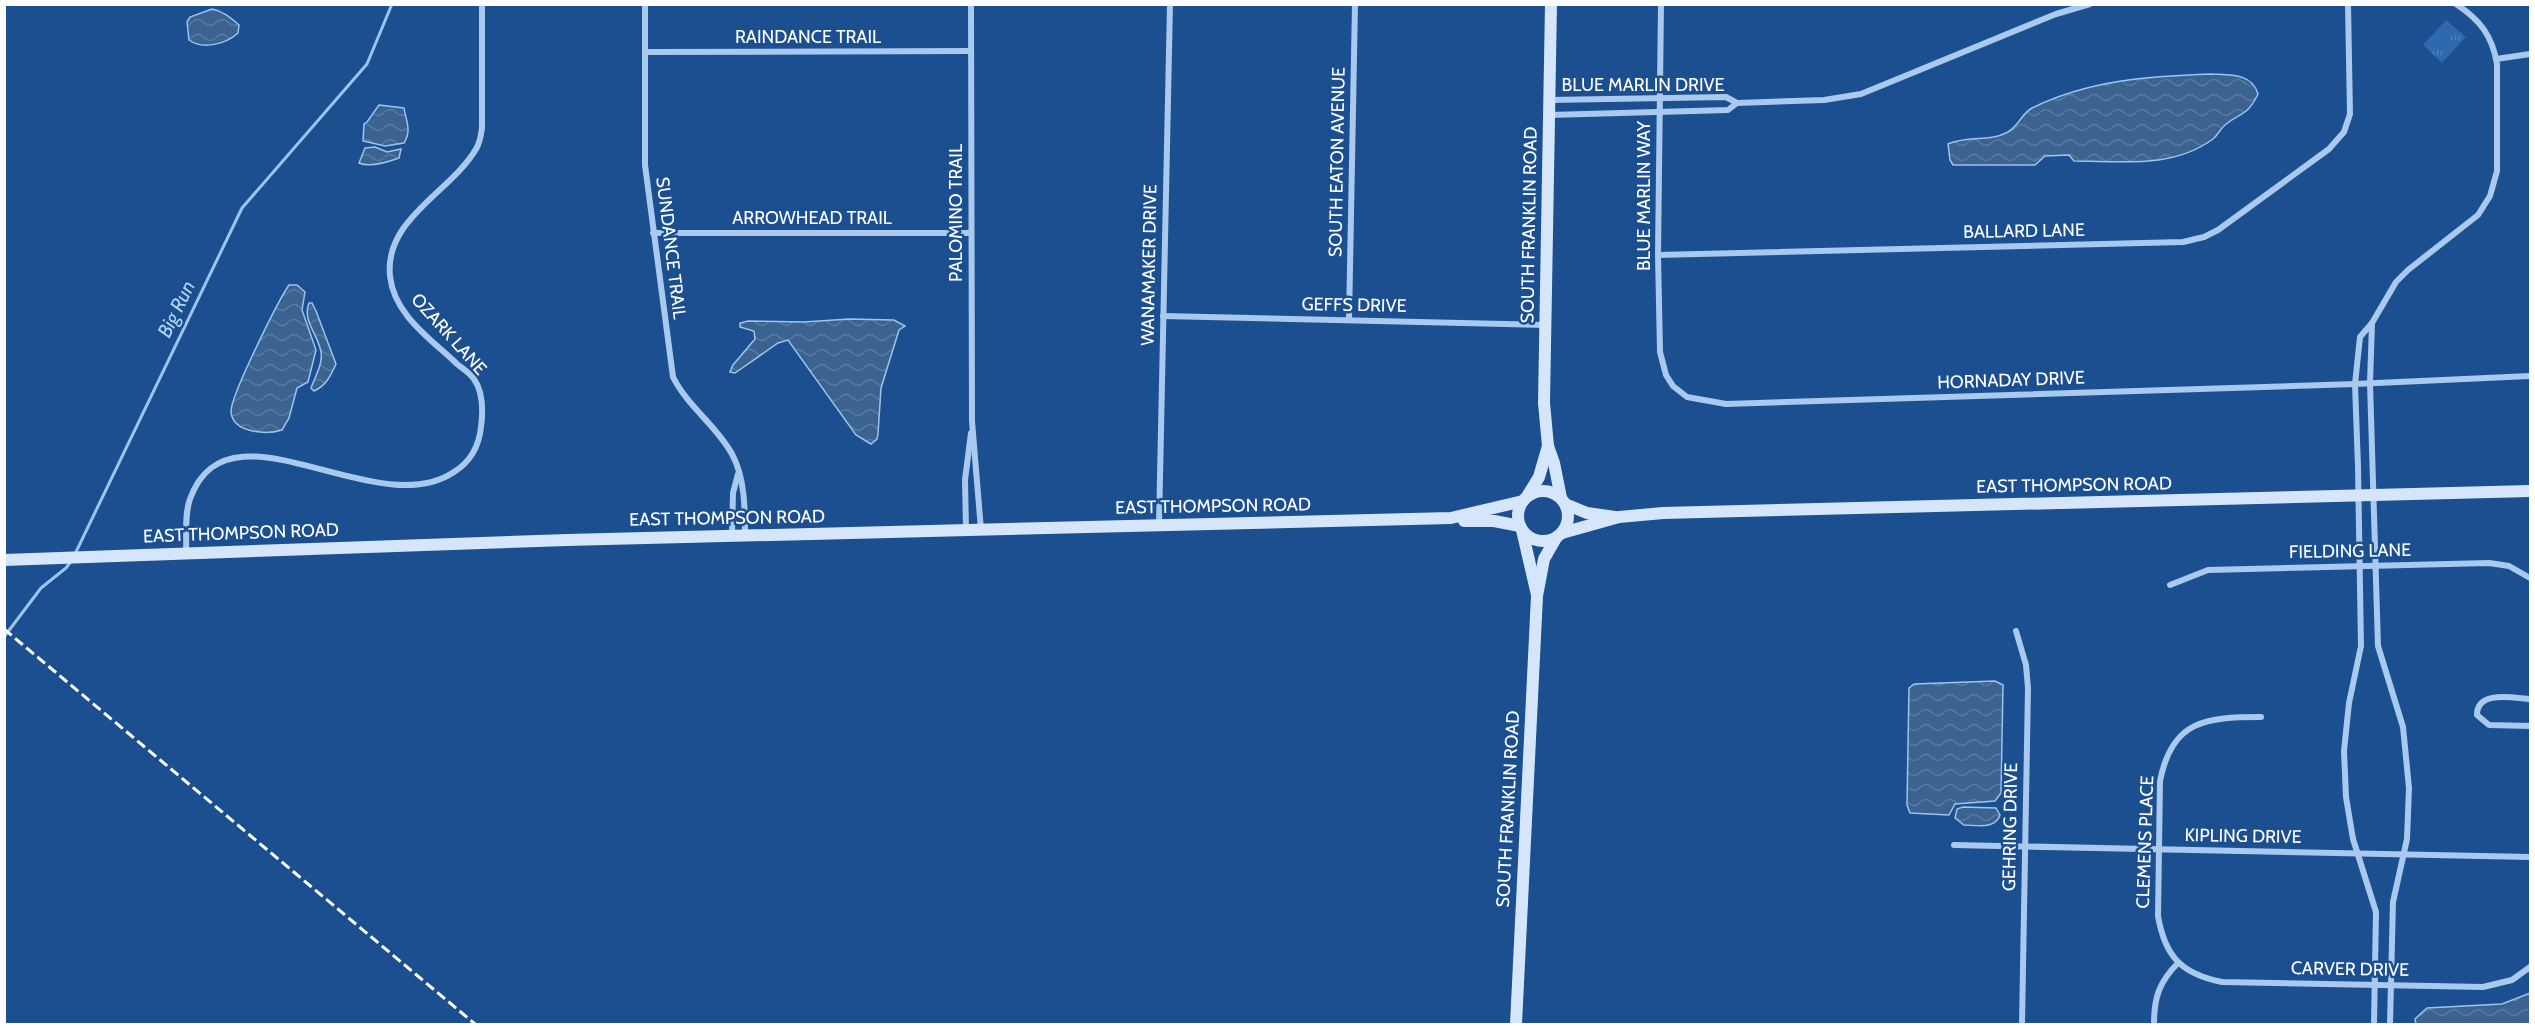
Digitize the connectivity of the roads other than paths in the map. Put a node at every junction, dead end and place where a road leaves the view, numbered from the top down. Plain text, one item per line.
1 (482, 4) edge
2 (645, 4) edge
3 (971, 4) edge
4 (1170, 4) edge
5 (1355, 4) edge
6 (1551, 4) edge
7 (1661, 4) edge
8 (2090, 4) edge
9 (2348, 4) edge
10 (2456, 4) edge
11 (971, 51) junction
12 (645, 52) junction
13 (2530, 54) edge
14 (2496, 59) junction
15 (1660, 98) junction
16 (1550, 100) junction
17 (1737, 103) junction
18 (1660, 112) junction
19 (1549, 115) junction
20 (652, 233) junction
21 (971, 233) junction
22 (1658, 255) junction
23 (1163, 316) junction
24 (1349, 320) junction
25 (2372, 323) junction
26 (1545, 325) junction
27 (2530, 376) edge
28 (2370, 383) junction
29 (2355, 384) junction
30 (1673, 386) joint
31 (972, 421) junction
32 (1548, 446) junction
33 (738, 474) junction
34 (2530, 491) edge
35 (2374, 495) junction
36 (2358, 496) junction
37 (1526, 498) junction
38 (1563, 501) junction
39 (1619, 517) junction
40 (1451, 518) junction
41 (1159, 525) junction
42 (1521, 528) junction
43 (966, 530) junction
44 (981, 530) junction
45 (732, 535) junction
46 (745, 535) junction
47 (1559, 535) junction
48 (186, 554) junction
49 (4, 560) edge
50 (2360, 566) junction
51 (2376, 566) junction
52 (2530, 578) edge
53 (2170, 585) dead end
54 (1537, 596) junction
55 (2016, 631) dead end
56 (2530, 699) edge
57 (2261, 717) dead end
58 (2530, 726) edge
59 (1954, 844) dead end
60 (2025, 847) junction
61 (2159, 850) junction
62 (2357, 854) junction
63 (2405, 854) junction
64 (2530, 857) edge
65 (2178, 963) junction
66 (2530, 967) edge
67 (2375, 985) junction
68 (2391, 985) junction
69 (1516, 1024) edge
70 (2022, 1024) edge
71 (2154, 1024) edge
72 (2374, 1024) edge
73 (2390, 1024) edge

1 - 48 street, OZARK LANE
2 - 12 street, SUNDANCE TRAIL
3 - 11 street, PALOMINO TRAIL
4 - 23 street, WANAMAKER DRIVE
5 - 24 street, SOUTH EATON AVENUE
6 - 16 main road, SOUTH FRANKLIN ROAD
7 - 15 street, BLUE MARLIN WAY
8 - 17 street, BLUE MARLIN DRIVE
9 - 22 street, BALLARD LANE
10 - 14 street
11 - 12 street, RAINDANCE TRAIL
11 - 21 street, PALOMINO TRAIL
12 - 20 street, SUNDANCE TRAIL
13 - 14 street
14 - 25 street
15 - 16 street, BLUE MARLIN DRIVE
15 - 17 street, BLUE MARLIN DRIVE
15 - 18 street, BLUE MARLIN WAY
16 - 19 main road, SOUTH FRANKLIN ROAD
17 - 18 street, BLUE MARLIN DRIVE
18 - 19 street, BLUE MARLIN DRIVE
18 - 22 street, BLUE MARLIN WAY
19 - 26 main road, SOUTH FRANKLIN ROAD
20 - 21 street, ARROWHEAD TRAIL
20 - 33 street, SUNDANCE TRAIL
21 - 31 street, PALOMINO TRAIL
22 - 30 street, BLUE MARLIN WAY
23 - 24 street, GEFFS DRIVE
23 - 41 street, WANAMAKER DRIVE
24 - 26 street, GEFFS DRIVE
25 - 28 street
25 - 29 street
26 - 32 main road, SOUTH FRANKLIN ROAD
27 - 28 street, HORNADAY DRIVE
28 - 29 street, HORNADAY DRIVE
28 - 35 street
29 - 30 street, HORNADAY DRIVE
29 - 36 street
31 - 43 street, PALOMINO TRAIL
31 - 44 street, PALOMINO TRAIL
32 - 37 main road, SOUTH FRANKLIN ROAD
32 - 38 main road, SOUTH FRANKLIN ROAD
33 - 45 street
33 - 46 street, SUNDANCE TRAIL
34 - 35 main road, EAST THOMPSON ROAD
35 - 36 main road, EAST THOMPSON ROAD
35 - 51 street
36 - 39 main road, EAST THOMPSON ROAD
36 - 50 street
37 - 38 main road
37 - 40 main road, EAST THOMPSON ROAD
37 - 42 main road
38 - 39 main road, EAST THOMPSON ROAD
38 - 47 main road
39 - 47 main road, EAST THOMPSON ROAD
40 - 41 main road, EAST THOMPSON ROAD
40 - 42 main road, EAST THOMPSON ROAD
41 - 44 main road, EAST THOMPSON ROAD
42 - 47 main road
42 - 54 main road, SOUTH FRANKLIN ROAD
43 - 44 main road, EAST THOMPSON ROAD
43 - 46 main road, EAST THOMPSON ROAD
45 - 46 main road, EAST THOMPSON ROAD
45 - 48 main road, EAST THOMPSON ROAD
47 - 54 main road, SOUTH FRANKLIN ROAD
48 - 49 main road, EAST THOMPSON ROAD
50 - 51 street, FIELDING LANE
50 - 53 street, FIELDING LANE
50 - 62 street
51 - 52 street, FIELDING LANE
51 - 63 street
54 - 69 main road, SOUTH FRANKLIN ROAD
55 - 60 street, GEHRING DRIVE
56 - 58 street
57 - 61 street, CLEMENS PLACE
59 - 60 street, KIPLING DRIVE
60 - 61 street, KIPLING DRIVE
60 - 70 street, GEHRING DRIVE
61 - 62 street, KIPLING DRIVE
61 - 65 street, CLEMENS PLACE
62 - 63 street, KIPLING DRIVE
62 - 67 street
63 - 64 street, KIPLING DRIVE
63 - 68 street
65 - 67 street, CARVER DRIVE
65 - 71 street
66 - 68 street, CARVER DRIVE
67 - 68 street, CARVER DRIVE
67 - 72 street
68 - 73 street

